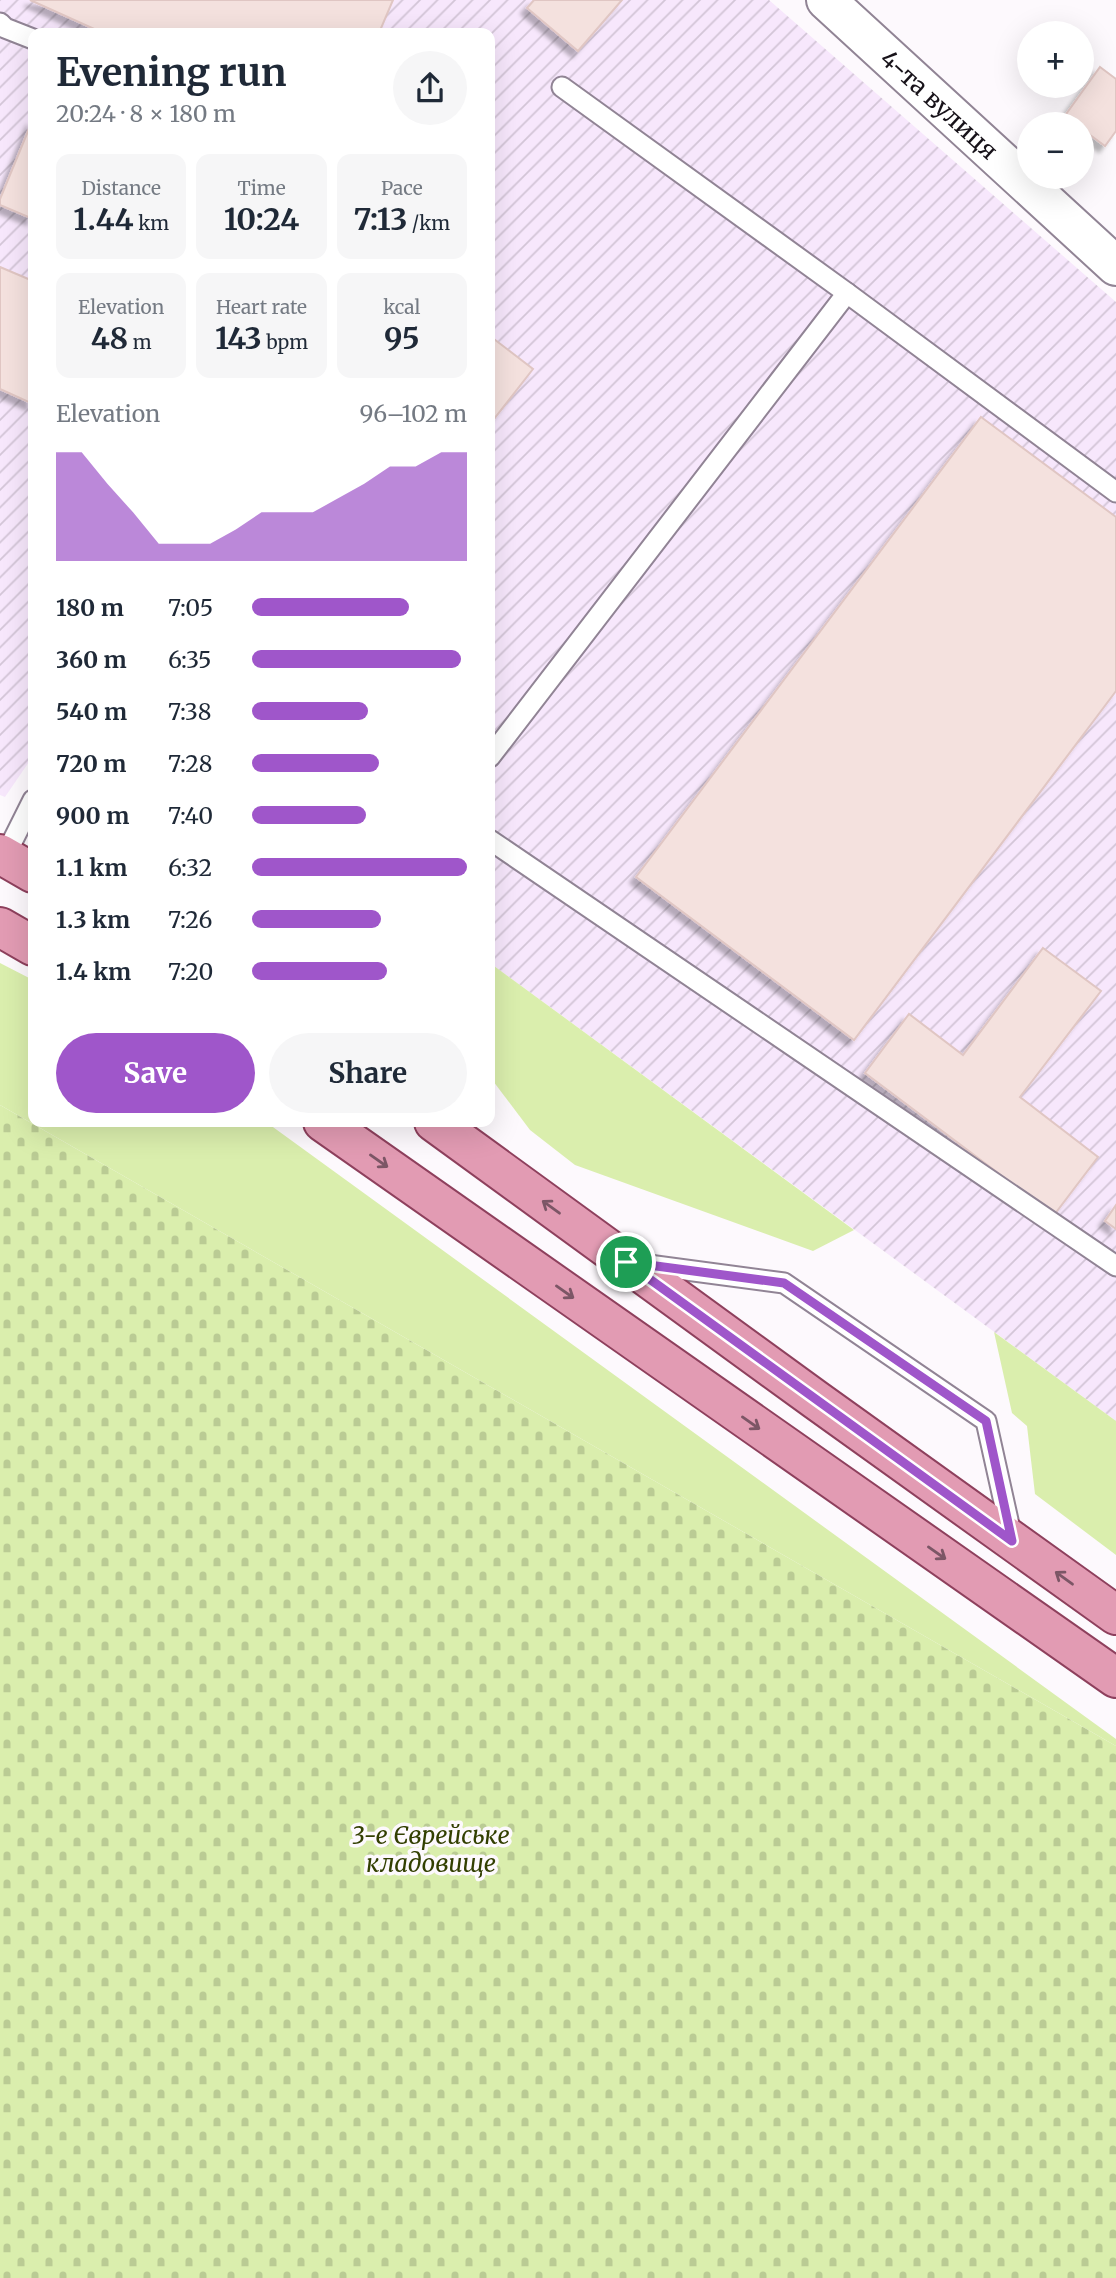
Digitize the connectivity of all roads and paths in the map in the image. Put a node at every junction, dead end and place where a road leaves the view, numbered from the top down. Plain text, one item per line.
1 (826, 0) edge
2 (0, 23) edge
3 (28, 37) edge
4 (562, 87) dead end
5 (1116, 266) edge
6 (847, 293) junction
7 (1116, 492) edge
8 (495, 751) edge
9 (28, 815) edge
10 (495, 844) edge
11 (13, 861) edge
12 (0, 927) edge
13 (28, 943) edge
14 (330, 1127) edge
15 (442, 1127) edge
16 (626, 1262) junction
17 (1116, 1266) edge
18 (1012, 1541) junction
19 (1116, 1615) edge
20 (1116, 1678) edge

1 - 5 street, 4-та вулиця
2 - 3 lane
4 - 6 lane
6 - 7 lane
6 - 8 lane
9 - 11 lane
10 - 17 lane
12 - 13 main road
14 -> 20 main road
16 -> 15 main road
16 - 18 main road
16 - 18 lane
19 -> 18 main road

